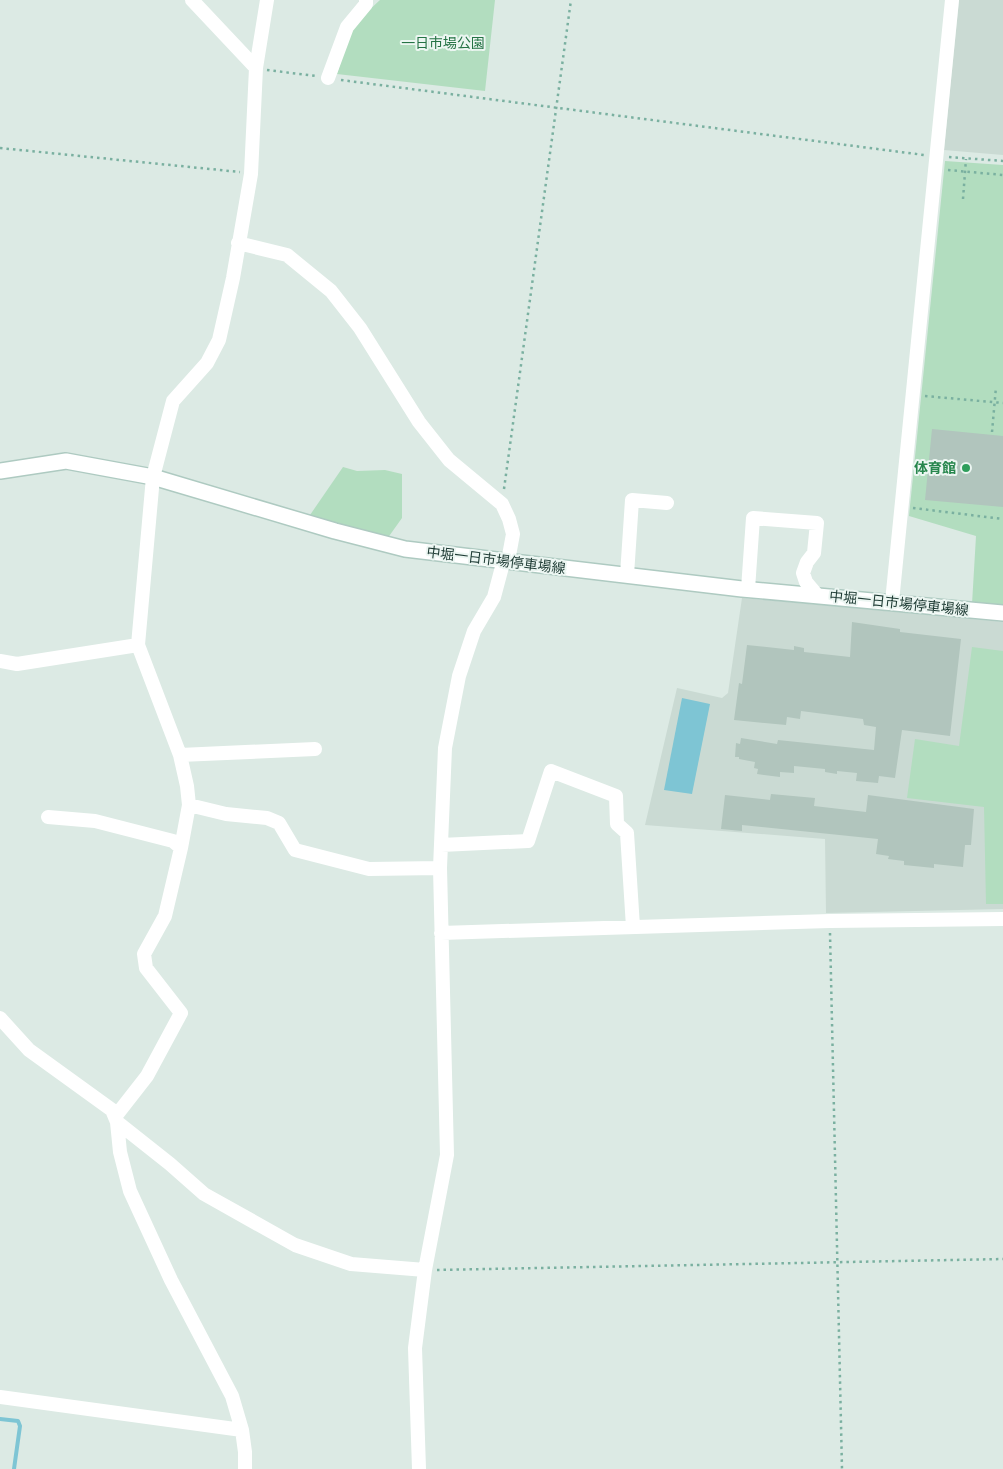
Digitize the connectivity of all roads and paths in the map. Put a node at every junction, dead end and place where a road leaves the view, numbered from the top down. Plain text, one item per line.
1 (192, 0) edge
2 (267, 0) edge
3 (366, 0) edge
4 (571, 0) edge
5 (952, 0) edge
6 (256, 68) junction
7 (328, 78) junction
8 (557, 108) junction
9 (0, 148) edge
10 (937, 156) junction
11 (966, 158) junction
12 (1003, 161) edge
13 (948, 170) dead end
14 (965, 172) junction
15 (251, 174) junction
16 (1003, 175) edge
17 (963, 199) dead end
18 (238, 243) junction
19 (996, 386) dead end
20 (913, 394) junction
21 (995, 402) junction
22 (1003, 403) edge
23 (992, 432) dead end
24 (0, 471) edge
25 (153, 477) junction
26 (667, 503) dead end
27 (502, 504) junction
28 (902, 507) junction
29 (1003, 519) edge
30 (505, 561) junction
31 (627, 575) junction
32 (748, 589) junction
33 (817, 596) junction
34 (892, 602) junction
35 (1003, 613) edge
36 (138, 645) junction
37 (0, 661) edge
38 (315, 749) dead end
39 (180, 755) junction
40 (189, 805) junction
41 (48, 817) dead end
42 (441, 845) junction
43 (181, 848) junction
44 (440, 868) junction
45 (1003, 918) edge
46 (830, 922) junction
47 (633, 927) junction
48 (441, 933) junction
49 (0, 1018) edge
50 (116, 1119) junction
51 (1003, 1259) edge
52 (838, 1262) junction
53 (425, 1270) junction
54 (0, 1397) edge
55 (242, 1430) junction
56 (244, 1469) edge
57 (419, 1469) edge
58 (842, 1469) edge

1 - 6 street
2 - 6 street
3 - 7 street
4 - 8 path
5 - 10 street
6 - 7 path
6 - 15 street
7 - 8 path
8 - 10 path
8 - 27 path
9 - 15 path
10 - 11 path
10 - 20 street
11 - 12 path
11 - 14 path
13 - 14 path
14 - 16 path
14 - 17 path
15 - 18 street
18 - 25 street
18 - 27 street
19 - 21 path
20 - 21 path
20 - 28 street
21 - 22 path
21 - 23 path
24 - 25 main road, 中堀一日市場停車場線
25 - 30 main road, 中堀一日市場停車場線
25 - 36 street
26 - 31 street
27 - 30 street
28 - 29 path
28 - 34 street
30 - 31 main road, 中堀一日市場停車場線
30 - 42 street
31 - 32 main road, 中堀一日市場停車場線
32 - 33 main road, 中堀一日市場停車場線
32 - 33 street
33 - 34 main road, 中堀一日市場停車場線
34 - 35 main road, 中堀一日市場停車場線
36 - 37 street
36 - 39 street
38 - 39 street
39 - 40 street
40 - 43 street
40 - 44 street
41 - 43 street
42 - 44 street
42 - 47 street
43 - 50 street
44 - 48 street
45 - 46 street
46 - 47 street
46 - 52 path
47 - 48 street
48 - 53 street
49 - 50 street
50 - 53 street
50 - 55 street
51 - 52 path
52 - 53 path
52 - 58 path
53 - 57 street
54 - 55 street
55 - 56 street

